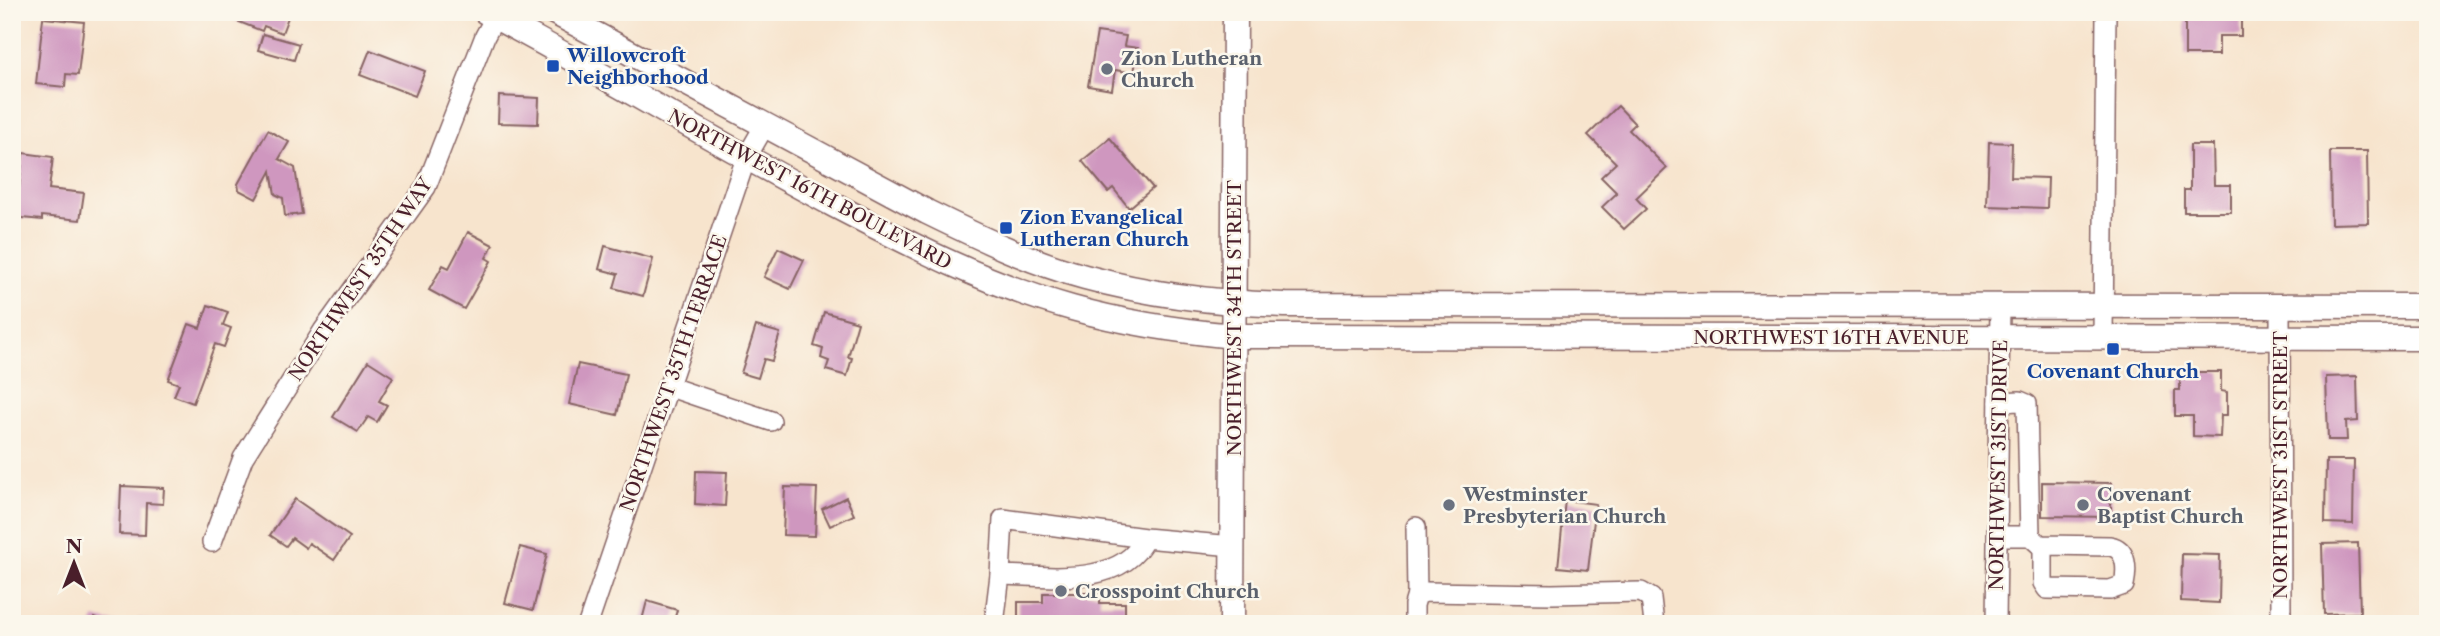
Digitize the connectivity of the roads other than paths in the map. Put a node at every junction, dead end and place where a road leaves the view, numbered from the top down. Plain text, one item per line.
1 (554, 12) edge
2 (1235, 12) edge
3 (2106, 12) edge
4 (493, 14) edge
5 (765, 125) junction
6 (746, 158) junction
7 (1234, 304) junction
8 (2103, 305) junction
9 (1638, 306) junction
10 (2000, 306) junction
11 (2280, 306) junction
12 (2428, 306) edge
13 (1234, 336) junction
14 (1640, 337) junction
15 (1999, 337) junction
16 (2103, 337) junction
17 (2280, 338) junction
18 (2428, 338) edge
19 (667, 386) junction
20 (1999, 402) junction
21 (771, 421) dead end
22 (1416, 527) dead end
23 (1998, 536) junction
24 (1145, 538) junction
25 (212, 542) dead end
26 (1233, 546) junction
27 (1000, 575) junction
28 (1417, 595) junction
29 (588, 624) edge
30 (994, 624) edge
31 (1232, 624) edge
32 (1414, 624) edge
33 (1654, 624) edge
34 (1996, 624) edge
35 (2281, 624) edge

1 - 5 main road, NORTHWEST 16TH BOULEVARD
2 - 7 main road, NORTHWEST 34TH STREET
3 - 8 street
4 - 6 main road, NORTHWEST 16TH BOULEVARD
4 - 25 street, NORTHWEST 35TH WAY
5 - 6 street, NORTHWEST 35TH TERRACE
5 - 7 main road, NORTHWEST 16TH BOULEVARD
6 - 13 main road, NORTHWEST 16TH BOULEVARD
6 - 19 street, NORTHWEST 35TH TERRACE
7 - 9 main road, NORTHWEST 16TH AVENUE
7 - 13 main road, NORTHWEST 34TH STREET
8 - 10 main road, NORTHWEST 16TH AVENUE
8 - 11 main road, NORTHWEST 16TH AVENUE
8 - 16 street
9 - 10 main road, NORTHWEST 16TH AVENUE
9 - 14 main road
10 - 15 street, NORTHWEST 31ST DRIVE
11 - 12 main road, NORTHWEST 16TH AVENUE
11 - 17 street, NORTHWEST 31ST STREET
13 - 14 main road, NORTHWEST 16TH AVENUE
13 - 26 main road, NORTHWEST 34TH STREET
14 - 15 main road, NORTHWEST 16TH AVENUE
15 - 16 main road, NORTHWEST 16TH AVENUE
15 - 20 street, NORTHWEST 31ST DRIVE
16 - 17 main road, NORTHWEST 16TH AVENUE
17 - 18 main road, NORTHWEST 16TH AVENUE
17 - 35 street, NORTHWEST 31ST STREET
19 - 21 street
19 - 29 street, NORTHWEST 35TH TERRACE
20 - 23 street, NORTHWEST 31ST DRIVE
20 - 23 street
22 - 28 street
23 - 34 street, NORTHWEST 31ST DRIVE
24 - 26 street
24 - 27 street
24 - 27 street
26 - 31 main road, NORTHWEST 34TH STREET
27 - 30 street
28 - 32 street
28 - 33 street

